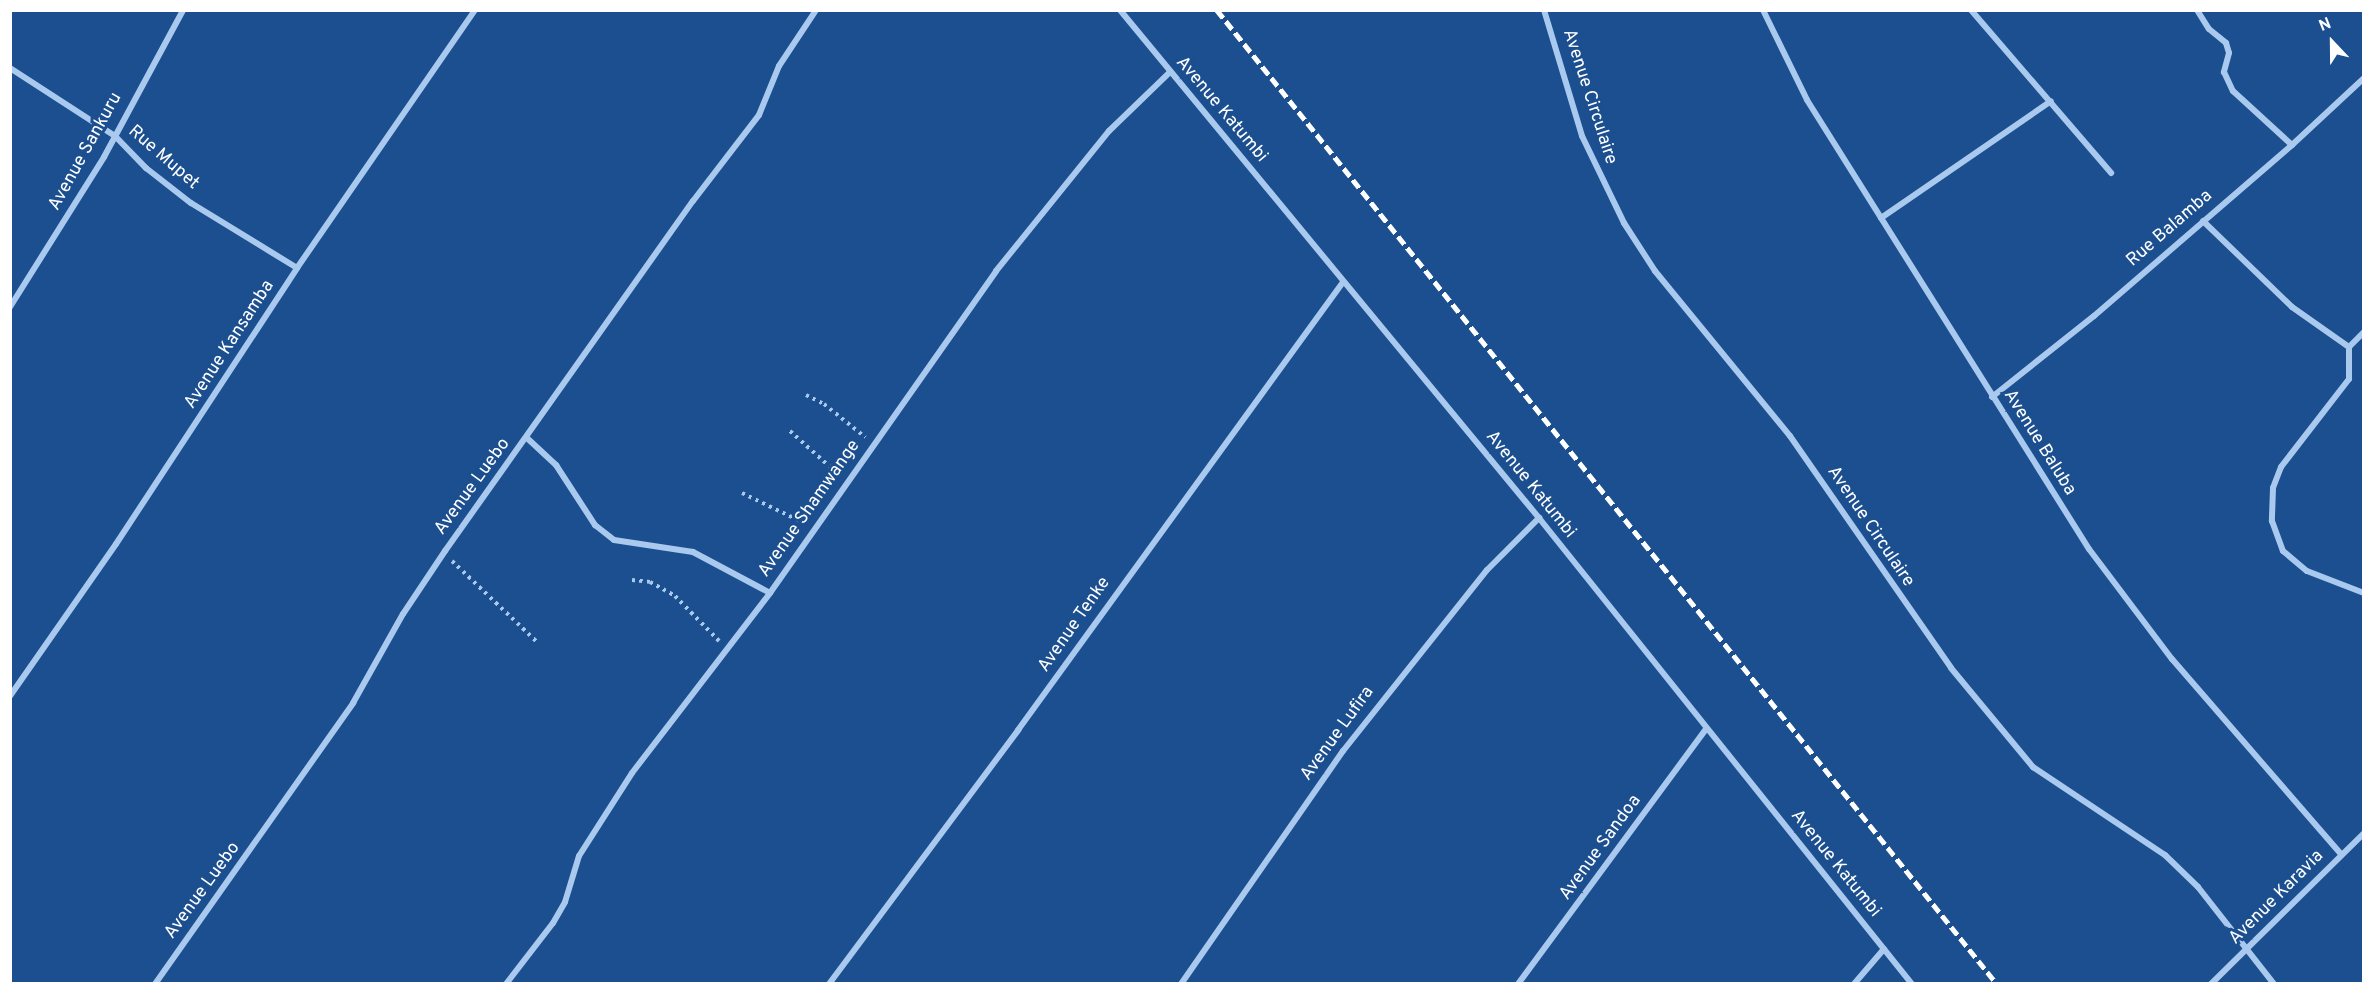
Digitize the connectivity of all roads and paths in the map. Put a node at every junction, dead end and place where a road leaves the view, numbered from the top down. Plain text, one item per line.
1 (183, 10) edge
2 (475, 10) edge
3 (816, 10) edge
4 (1120, 10) edge
5 (1544, 10) edge
6 (1763, 10) edge
7 (1971, 10) edge
8 (2197, 10) edge
9 (10, 68) edge
10 (1170, 72) junction
11 (2364, 78) edge
12 (2051, 101) junction
13 (115, 136) junction
14 (2292, 146) junction
15 (2111, 173) dead end
16 (1881, 218) junction
17 (2203, 221) junction
18 (297, 268) junction
19 (1343, 282) junction
20 (10, 307) edge
21 (2364, 332) edge
22 (2349, 347) junction
23 (806, 395) dead end
24 (1992, 397) junction
25 (790, 431) dead end
26 (527, 438) junction
27 (873, 443) junction
28 (847, 482) junction
29 (742, 493) dead end
30 (1539, 518) junction
31 (816, 528) junction
32 (445, 551) junction
33 (632, 580) dead end
34 (770, 593) junction
35 (2364, 593) edge
36 (537, 642) dead end
37 (726, 648) junction
38 (10, 696) edge
39 (1706, 729) junction
40 (2364, 833) edge
41 (2342, 855) junction
42 (2249, 948) junction
43 (1884, 949) junction
44 (155, 984) edge
45 (506, 984) edge
46 (829, 984) edge
47 (1181, 984) edge
48 (1518, 984) edge
49 (1854, 984) edge
50 (1912, 984) edge
51 (2211, 984) edge
52 (2274, 984) edge

1 - 13 street, Avenue Sankuru
2 - 18 street, Avenue Kansamba
3 - 26 street, Avenue Luebo
4 - 10 street, Avenue Katumbi
5 - 42 street, Avenue Circulaire
6 - 16 street, Avenue Baluba
7 - 12 street
8 - 14 street
9 - 13 street, Rue Mupet
10 - 19 street, Avenue Katumbi
10 - 27 street, Avenue Shamwange
11 - 14 street, Rue Balamba
12 - 15 street
12 - 16 street
13 - 18 street, Rue Mupet
13 - 20 street, Avenue Sankuru
14 - 17 street, Rue Balamba
16 - 24 street, Avenue Baluba
17 - 22 street
17 - 24 street, Rue Balamba
18 - 38 street, Avenue Kansamba
19 - 30 street, Avenue Katumbi
19 - 46 street, Avenue Tenke
21 - 22 street
22 - 35 street
23 - 27 path
24 - 41 street, Avenue Baluba
25 - 28 path
26 - 32 street, Avenue Luebo
26 - 34 street
27 - 28 street, Avenue Shamwange
28 - 31 street, Avenue Shamwange
29 - 31 path
30 - 39 street, Avenue Katumbi
30 - 47 street, Avenue Lufira
31 - 34 street, Avenue Shamwange
32 - 36 path
32 - 44 street, Avenue Luebo
33 - 37 path
34 - 37 street, Avenue Shamwange
37 - 45 street, Avenue Shamwange
39 - 43 street, Avenue Katumbi
39 - 48 street, Avenue Sandoa
40 - 41 street, Avenue Karavia
41 - 42 street, Avenue Karavia
42 - 51 street, Avenue Karavia
42 - 52 street, Avenue Circulaire
43 - 49 street
43 - 50 street, Avenue Katumbi

